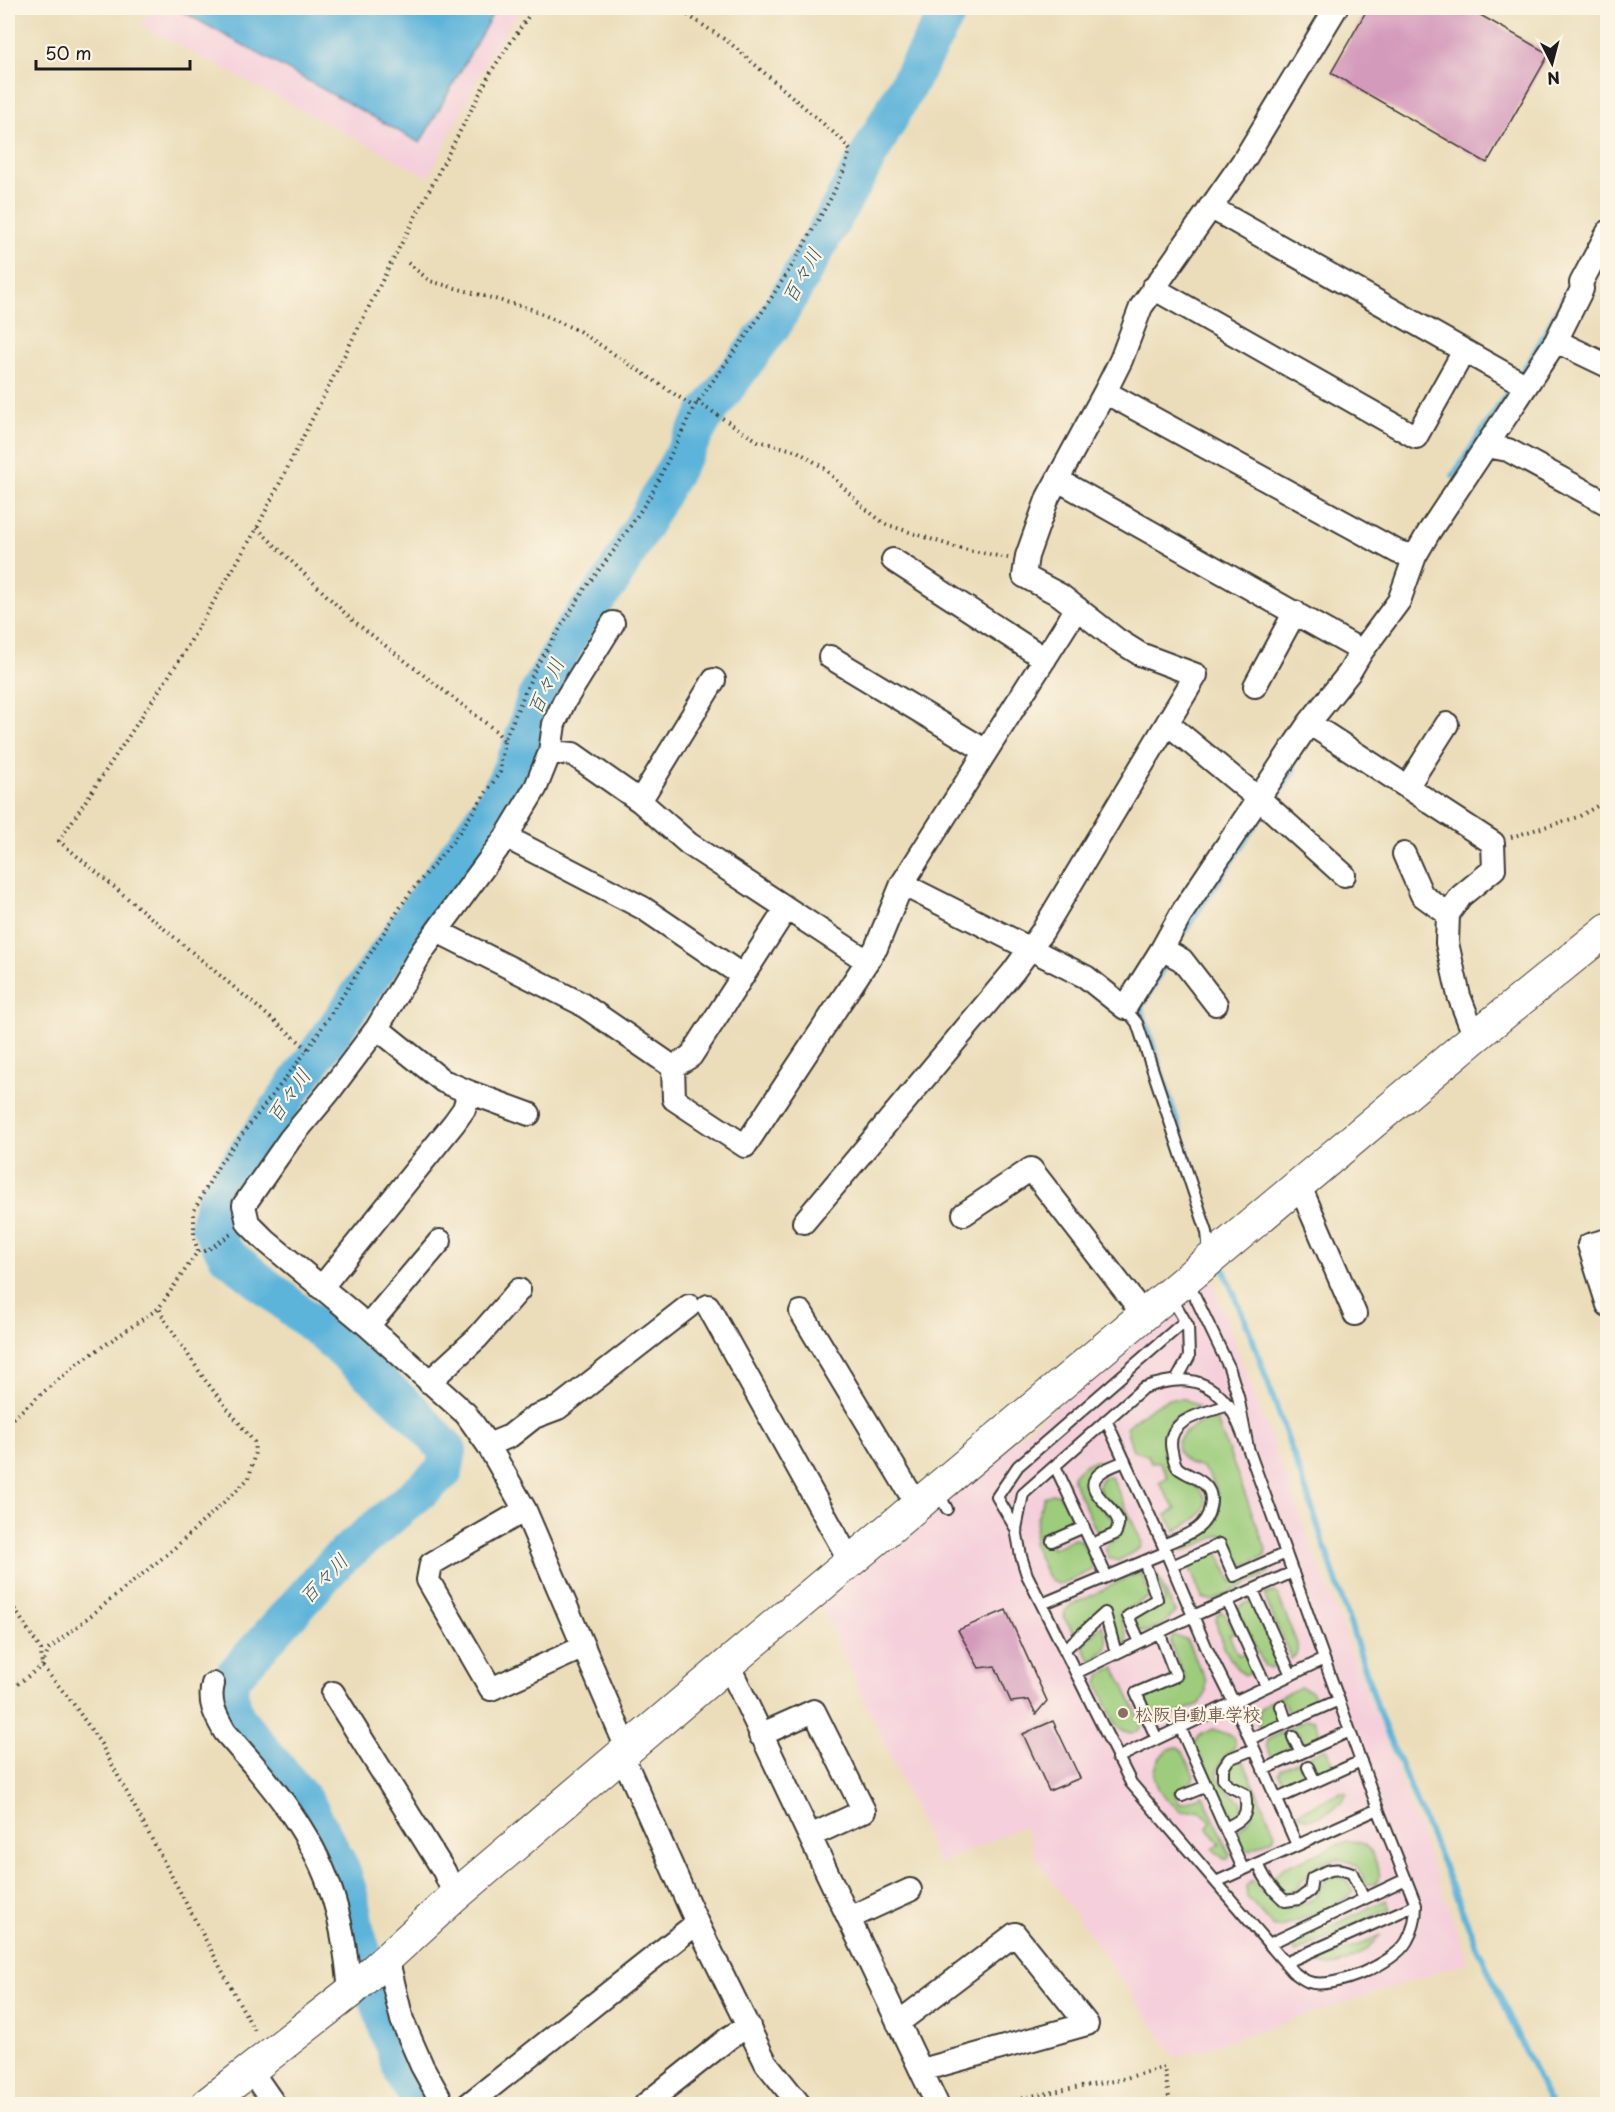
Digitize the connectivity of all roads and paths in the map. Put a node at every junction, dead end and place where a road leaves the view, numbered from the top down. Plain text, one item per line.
1 (534, 8) edge
2 (677, 8) edge
3 (1336, 8) edge
4 (1210, 207) junction
5 (1608, 232) edge
6 (408, 263) dead end
7 (1153, 288) junction
8 (1556, 341) junction
9 (1464, 351) junction
10 (1608, 366) edge
11 (1518, 381) junction
12 (1105, 392) junction
13 (696, 404) junction
14 (1487, 446) junction
15 (1058, 480) junction
16 (1608, 504) edge
17 (256, 528) junction
18 (1415, 556) junction
19 (893, 560) dead end
20 (1026, 563) junction
21 (1077, 609) junction
22 (1295, 612) junction
23 (613, 622) dead end
24 (1362, 651) junction
25 (830, 657) dead end
26 (1045, 659) junction
27 (714, 680) dead end
28 (1255, 686) dead end
29 (1167, 723) junction
30 (1309, 723) junction
31 (1447, 724) dead end
32 (504, 741) junction
33 (986, 751) junction
34 (550, 752) junction
35 (1407, 787) junction
36 (1608, 800) edge
37 (640, 801) junction
38 (1266, 806) junction
39 (506, 837) junction
40 (1493, 843) junction
41 (1404, 854) dead end
42 (1344, 875) dead end
43 (902, 884) junction
44 (786, 909) junction
45 (1448, 914) junction
46 (1608, 929) edge
47 (437, 931) junction
48 (1030, 949) junction
49 (1169, 952) junction
50 (867, 961) junction
51 (743, 976) junction
52 (1216, 1004) dead end
53 (1125, 1008) junction
54 (377, 1028) junction
55 (1475, 1037) junction
56 (308, 1049) junction
57 (673, 1067) junction
58 (469, 1092) junction
59 (529, 1114) dead end
60 (1299, 1184) junction
61 (964, 1214) dead end
62 (804, 1222) dead end
63 (233, 1233) dead end
64 (1608, 1240) edge
65 (440, 1241) dead end
66 (198, 1251) junction
67 (1210, 1259) junction
68 (1178, 1286) junction
69 (321, 1288) junction
70 (519, 1290) dead end
71 (1608, 1305) edge
72 (159, 1308) junction
73 (801, 1312) dead end
74 (1355, 1314) dead end
75 (1144, 1315) junction
76 (1185, 1321) junction
77 (368, 1326) junction
78 (1177, 1379) junction
79 (429, 1382) junction
80 (1229, 1405) junction
81 (1106, 1420) junction
82 (8, 1422) edge
83 (488, 1445) junction
84 (1248, 1448) junction
85 (1125, 1461) junction
86 (1055, 1466) junction
87 (934, 1501) junction
88 (525, 1510) junction
89 (1084, 1527) junction
90 (1016, 1529) junction
91 (1052, 1541) dead end
92 (1092, 1544) junction
93 (1164, 1548) junction
94 (1286, 1553) junction
95 (850, 1561) junction
96 (1144, 1561) junction
97 (1172, 1566) junction
98 (1293, 1572) junction
99 (1107, 1577) junction
100 (1253, 1590) junction
101 (8, 1599) edge
102 (1227, 1601) junction
103 (1042, 1605) junction
104 (1193, 1616) junction
105 (1159, 1632) junction
106 (1140, 1642) junction
107 (584, 1647) junction
108 (1064, 1650) junction
109 (1116, 1653) junction
110 (1324, 1659) junction
111 (728, 1664) junction
112 (42, 1666) junction
113 (1076, 1672) junction
114 (1291, 1675) junction
115 (213, 1684) dead end
116 (1266, 1686) junction
117 (8, 1691) edge
118 (333, 1693) dead end
119 (1339, 1700) junction
120 (1233, 1701) junction
121 (1281, 1706) dead end
122 (1287, 1723) junction
123 (1180, 1727) junction
124 (1350, 1731) junction
125 (760, 1735) junction
126 (1293, 1737) dead end
127 (1156, 1739) junction
128 (1252, 1744) junction
129 (625, 1753) junction
130 (1301, 1753) junction
131 (1117, 1758) junction
132 (1361, 1761) junction
133 (1308, 1767) dead end
134 (1263, 1770) junction
135 (1315, 1782) junction
136 (1206, 1786) junction
137 (1182, 1796) dead end
138 (1277, 1799) junction
139 (1378, 1809) junction
140 (1225, 1828) junction
141 (810, 1836) junction
142 (1297, 1845) junction
143 (1258, 1863) junction
144 (1244, 1869) junction
145 (1406, 1879) junction
146 (1216, 1882) junction
147 (910, 1890) dead end
148 (455, 1896) junction
149 (1364, 1899) junction
150 (1416, 1905) junction
151 (849, 1918) junction
152 (698, 1923) junction
153 (1269, 1944) junction
154 (385, 1960) junction
155 (1285, 1963) junction
156 (350, 1992) junction
157 (898, 2023) junction
158 (749, 2026) junction
159 (263, 2060) junction
160 (922, 2070) junction
161 (207, 2104) edge
162 (274, 2104) edge
163 (444, 2104) edge
164 (469, 2104) edge
165 (646, 2104) edge
166 (799, 2104) edge
167 (937, 2104) edge
168 (1005, 2104) edge
169 (1170, 2104) edge

1 - 17 path
2 - 13 path
3 - 4 street
4 - 7 street
4 - 9 street
5 - 8 street
6 - 13 path
7 - 9 street
7 - 12 street
8 - 10 street
8 - 11 street
9 - 11 street
11 - 14 street
12 - 15 street
12 - 18 street
13 - 20 path
13 - 32 path
14 - 16 street
14 - 18 street
15 - 20 street
15 - 22 street
17 - 32 path
17 - 56 path
18 - 24 street
19 - 26 street
20 - 21 street
21 - 26 street
21 - 29 street
22 - 24 street
22 - 28 street
23 - 34 street
24 - 30 street
25 - 33 street
26 - 33 street
27 - 37 street
29 - 38 street
29 - 48 street
30 - 35 street
30 - 38 street
31 - 35 street
32 - 56 path
33 - 43 street
34 - 37 street
34 - 39 street
35 - 40 street
36 - 40 path
37 - 44 street
38 - 42 street
38 - 49 street
39 - 47 street
39 - 51 street
40 - 45 street
41 - 45 street
43 - 48 street
43 - 50 street
44 - 50 street
44 - 51 street
45 - 55 street
46 - 55 street
47 - 54 street
47 - 57 street
48 - 53 street
48 - 62 street
49 - 52 street
49 - 53 street
50 - 57 street
51 - 57 street
53 - 67 lane
54 - 58 street
54 - 69 street
55 - 60 street
56 - 66 path
58 - 59 street
58 - 69 street
60 - 67 street
60 - 74 street
61 - 75 street
63 - 66 path
64 - 71 street
65 - 77 street
66 - 72 path
67 - 68 street
68 - 75 street
68 - 76 lane
68 - 84 lane
69 - 77 street
70 - 79 street
72 - 82 path
72 - 112 path
73 - 87 street
75 - 87 street
76 - 78 lane
76 - 90 lane
77 - 79 street
78 - 80 lane
78 - 81 lane
79 - 83 street
80 - 84 lane
80 - 93 lane
81 - 85 lane
81 - 86 lane
83 - 88 street
83 - 95 street
84 - 94 lane
85 - 92 lane
85 - 93 lane
86 - 89 lane
86 - 90 lane
87 - 95 street
88 - 107 street
88 - 107 street
89 - 91 lane
89 - 92 lane
90 - 103 lane
92 - 99 lane
93 - 96 lane
93 - 97 lane
94 - 97 lane
94 - 98 lane
95 - 111 street
96 - 99 lane
96 - 106 lane
97 - 104 lane
98 - 100 lane
98 - 110 lane
99 - 103 lane
100 - 102 lane
100 - 114 lane
101 - 112 path
102 - 104 lane
102 - 116 lane
103 - 108 lane
104 - 105 lane
104 - 120 lane
105 - 106 lane
105 - 127 lane
106 - 109 lane
107 - 129 street
108 - 109 lane
108 - 113 lane
109 - 113 lane
110 - 114 lane
110 - 119 lane
111 - 125 street
111 - 129 street
112 - 117 path
112 - 159 path
113 - 131 lane
114 - 116 lane
115 - 156 street
116 - 120 lane
118 - 148 street
119 - 122 lane
119 - 124 lane
120 - 123 lane
120 - 128 lane
121 - 122 lane
122 - 128 lane
123 - 127 lane
123 - 136 lane
124 - 130 lane
124 - 132 lane
125 - 141 street
125 - 141 street
126 - 130 lane
127 - 131 lane
128 - 134 lane
128 - 140 lane
129 - 148 street
129 - 152 street
130 - 134 lane
131 - 146 lane
132 - 135 lane
132 - 139 lane
133 - 135 lane
134 - 138 lane
135 - 138 lane
136 - 137 lane
136 - 140 lane
138 - 142 lane
139 - 142 lane
139 - 145 lane
140 - 144 lane
141 - 151 street
142 - 143 lane
143 - 144 lane
143 - 149 lane
144 - 146 lane
145 - 149 lane
145 - 150 lane
146 - 153 lane
147 - 151 street
148 - 154 street
149 - 153 lane
150 - 155 lane
150 - 155 lane
151 - 157 street
152 - 158 street
152 - 164 street
153 - 155 lane
154 - 156 street
154 - 163 street
156 - 159 street
157 - 160 street
157 - 160 street
158 - 165 street
158 - 166 street
159 - 161 street
159 - 162 street
160 - 167 street
168 - 169 path

